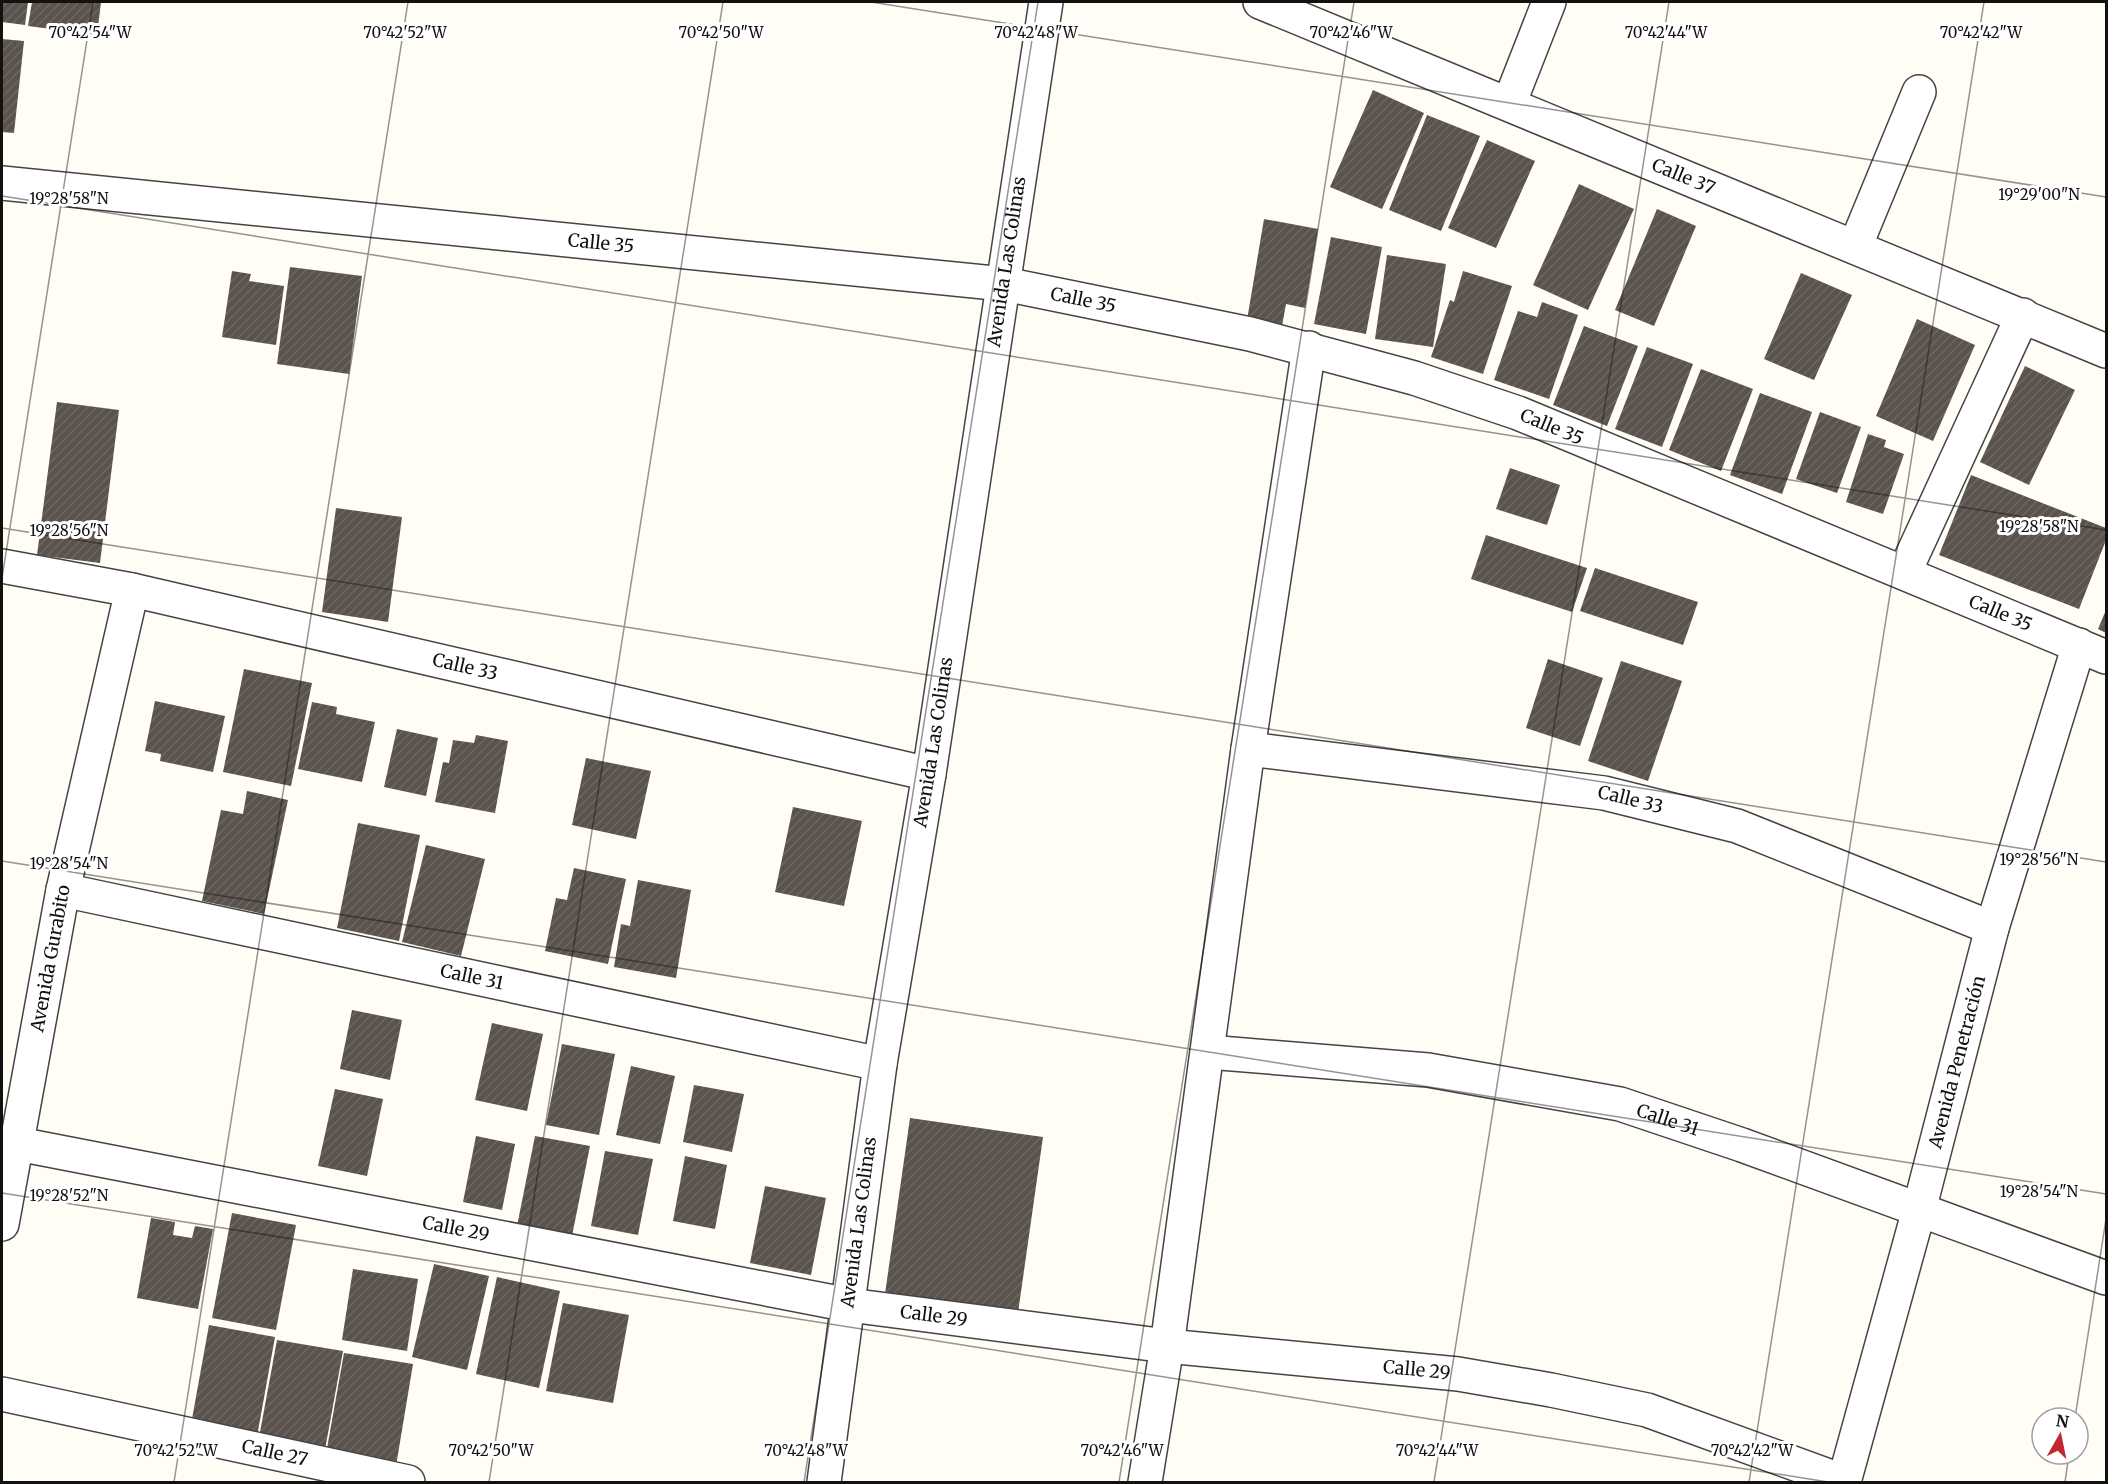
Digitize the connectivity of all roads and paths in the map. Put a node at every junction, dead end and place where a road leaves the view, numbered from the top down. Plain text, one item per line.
1 (1046, 2) edge
2 (1260, 2) edge
3 (1549, 2) edge
4 (1919, 92) dead end
5 (1509, 104) junction
6 (2, 183) edge
7 (1855, 247) junction
8 (1004, 284) junction
9 (2023, 315) junction
10 (1309, 348) junction
11 (2106, 351) edge
12 (2, 566) edge
13 (1905, 571) junction
14 (132, 590) junction
15 (2093, 651) edge
16 (1248, 749) junction
17 (929, 774) junction
18 (63, 890) junction
19 (1992, 928) junction
20 (1208, 1052) junction
21 (880, 1064) junction
22 (18, 1144) junction
23 (1919, 1210) junction
24 (2, 1224) edge
25 (2106, 1278) edge
26 (849, 1305) junction
27 (1167, 1346) junction
28 (2, 1394) edge
29 (408, 1482) edge
30 (824, 1482) edge
31 (1145, 1482) edge
32 (1844, 1482) edge

1 - 8 street, Avenida Las Colinas
2 - 5 street, Calle 37
3 - 5 street
4 - 7 street
5 - 7 street, Calle 37
6 - 8 street, Calle 35
7 - 9 street, Calle 37
8 - 10 street, Calle 35
8 - 17 street, Avenida Las Colinas
9 - 11 street, Calle 37
9 - 13 street
10 - 13 street, Calle 35
10 - 16 street
12 - 14 street, Calle 33
13 - 15 street, Calle 35
14 - 17 street, Calle 33
14 - 18 street, Avenida Gurabito
15 - 19 street, Avenida Penetración
16 - 19 street, Calle 33
16 - 20 street
17 - 21 street, Avenida Las Colinas
18 - 21 street, Calle 31
18 - 22 street, Avenida Gurabito
19 - 23 street, Avenida Penetración
20 - 23 street, Calle 31
20 - 27 street
21 - 26 street, Avenida Las Colinas
22 - 24 street, Avenida Gurabito
22 - 26 street, Calle 29
23 - 25 street, Calle 31
23 - 32 street, Avenida Penetración
26 - 27 street, Calle 29
26 - 30 street, Avenida Las Colinas
27 - 31 street
27 - 32 street, Calle 29
28 - 29 street, Calle 27

